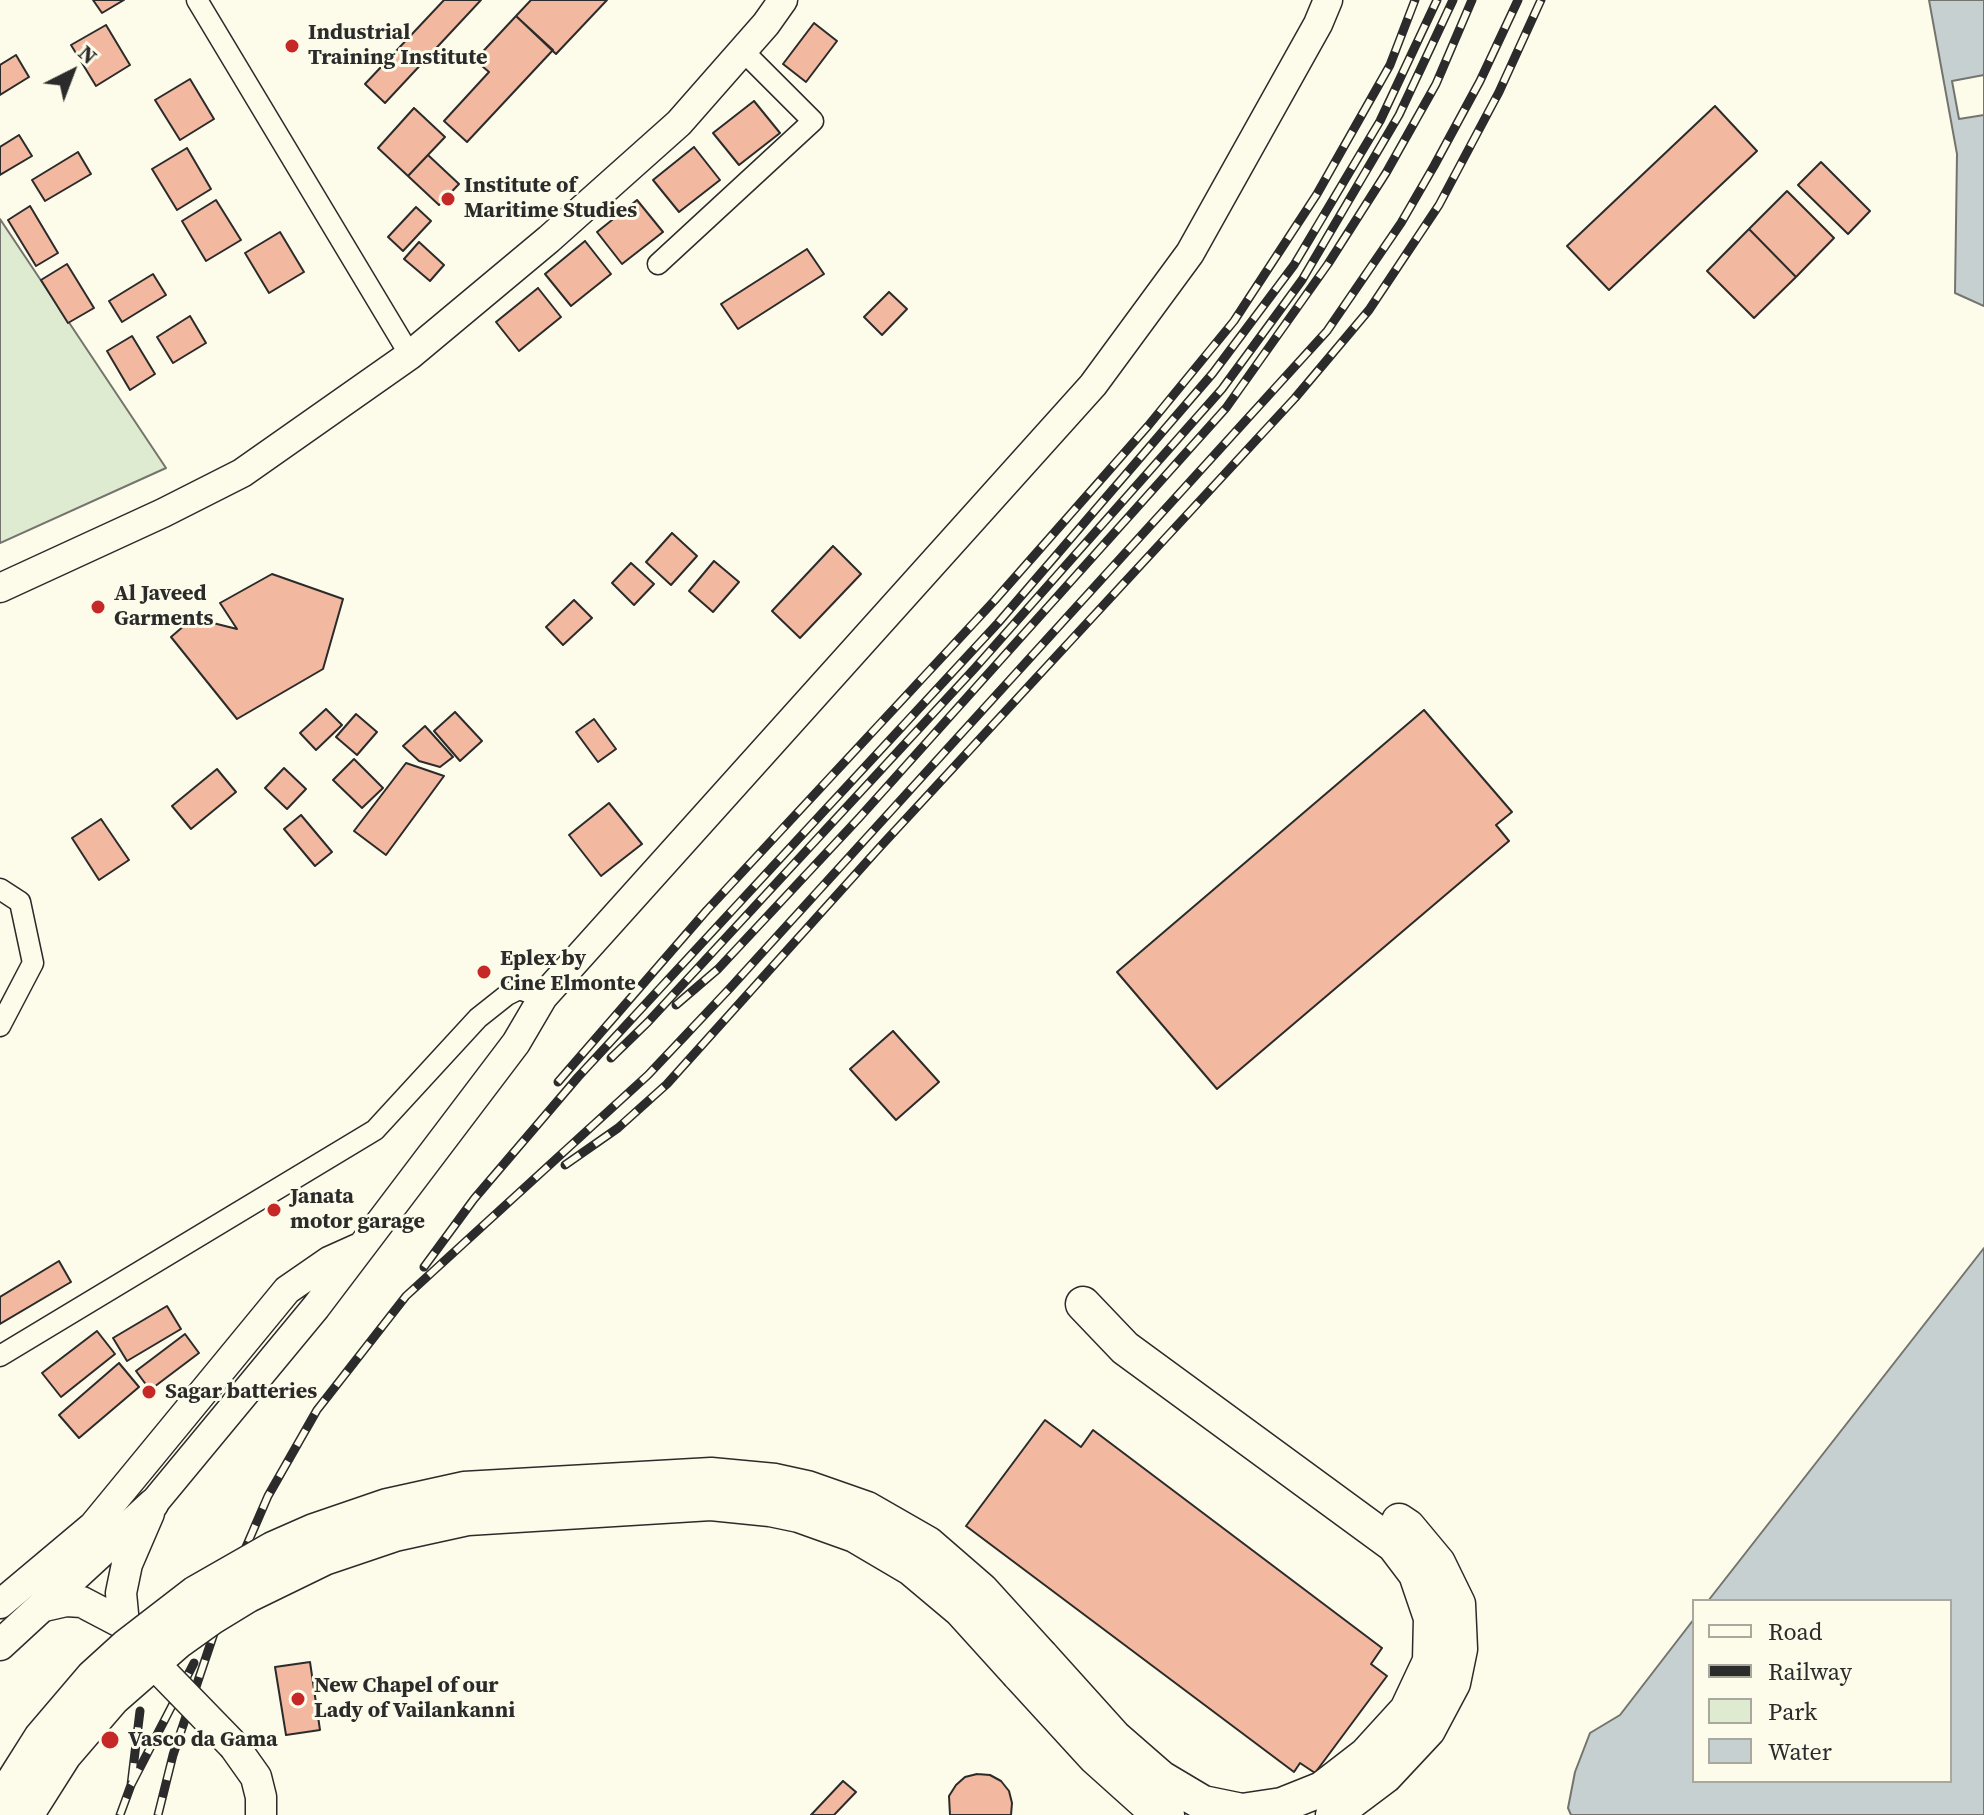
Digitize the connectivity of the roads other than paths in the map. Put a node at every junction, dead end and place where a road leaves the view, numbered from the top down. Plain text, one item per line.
1 (197, 0) edge
2 (783, 0) edge
3 (1328, 0) edge
4 (743, 51) junction
5 (658, 264) dead end
6 (410, 355) junction
7 (0, 588) edge
8 (0, 889) edge
9 (543, 997) junction
10 (0, 1026) edge
11 (362, 1246) junction
12 (0, 1356) edge
13 (153, 1504) junction
14 (0, 1604) edge
15 (44, 1606) junction
16 (124, 1624) junction
17 (0, 1645) edge
18 (1030, 1665) junction
19 (0, 1803) edge
20 (26, 1815) edge
21 (261, 1815) edge
22 (1167, 1815) edge
23 (1333, 1815) edge

1 - 6 street
2 - 4 main road
3 - 9 main road
4 - 5 street
4 - 6 main road
6 - 7 main road
8 - 10 street
9 - 11 main road
9 - 12 street
11 - 13 main road
11 - 14 main road
13 - 15 main road
13 - 16 main road
15 - 16 main road
15 - 17 main road
16 - 21 main road, bridge
18 - 19 highway, bridge
18 - 20 highway, bridge
18 - 22 highway
18 - 23 highway

